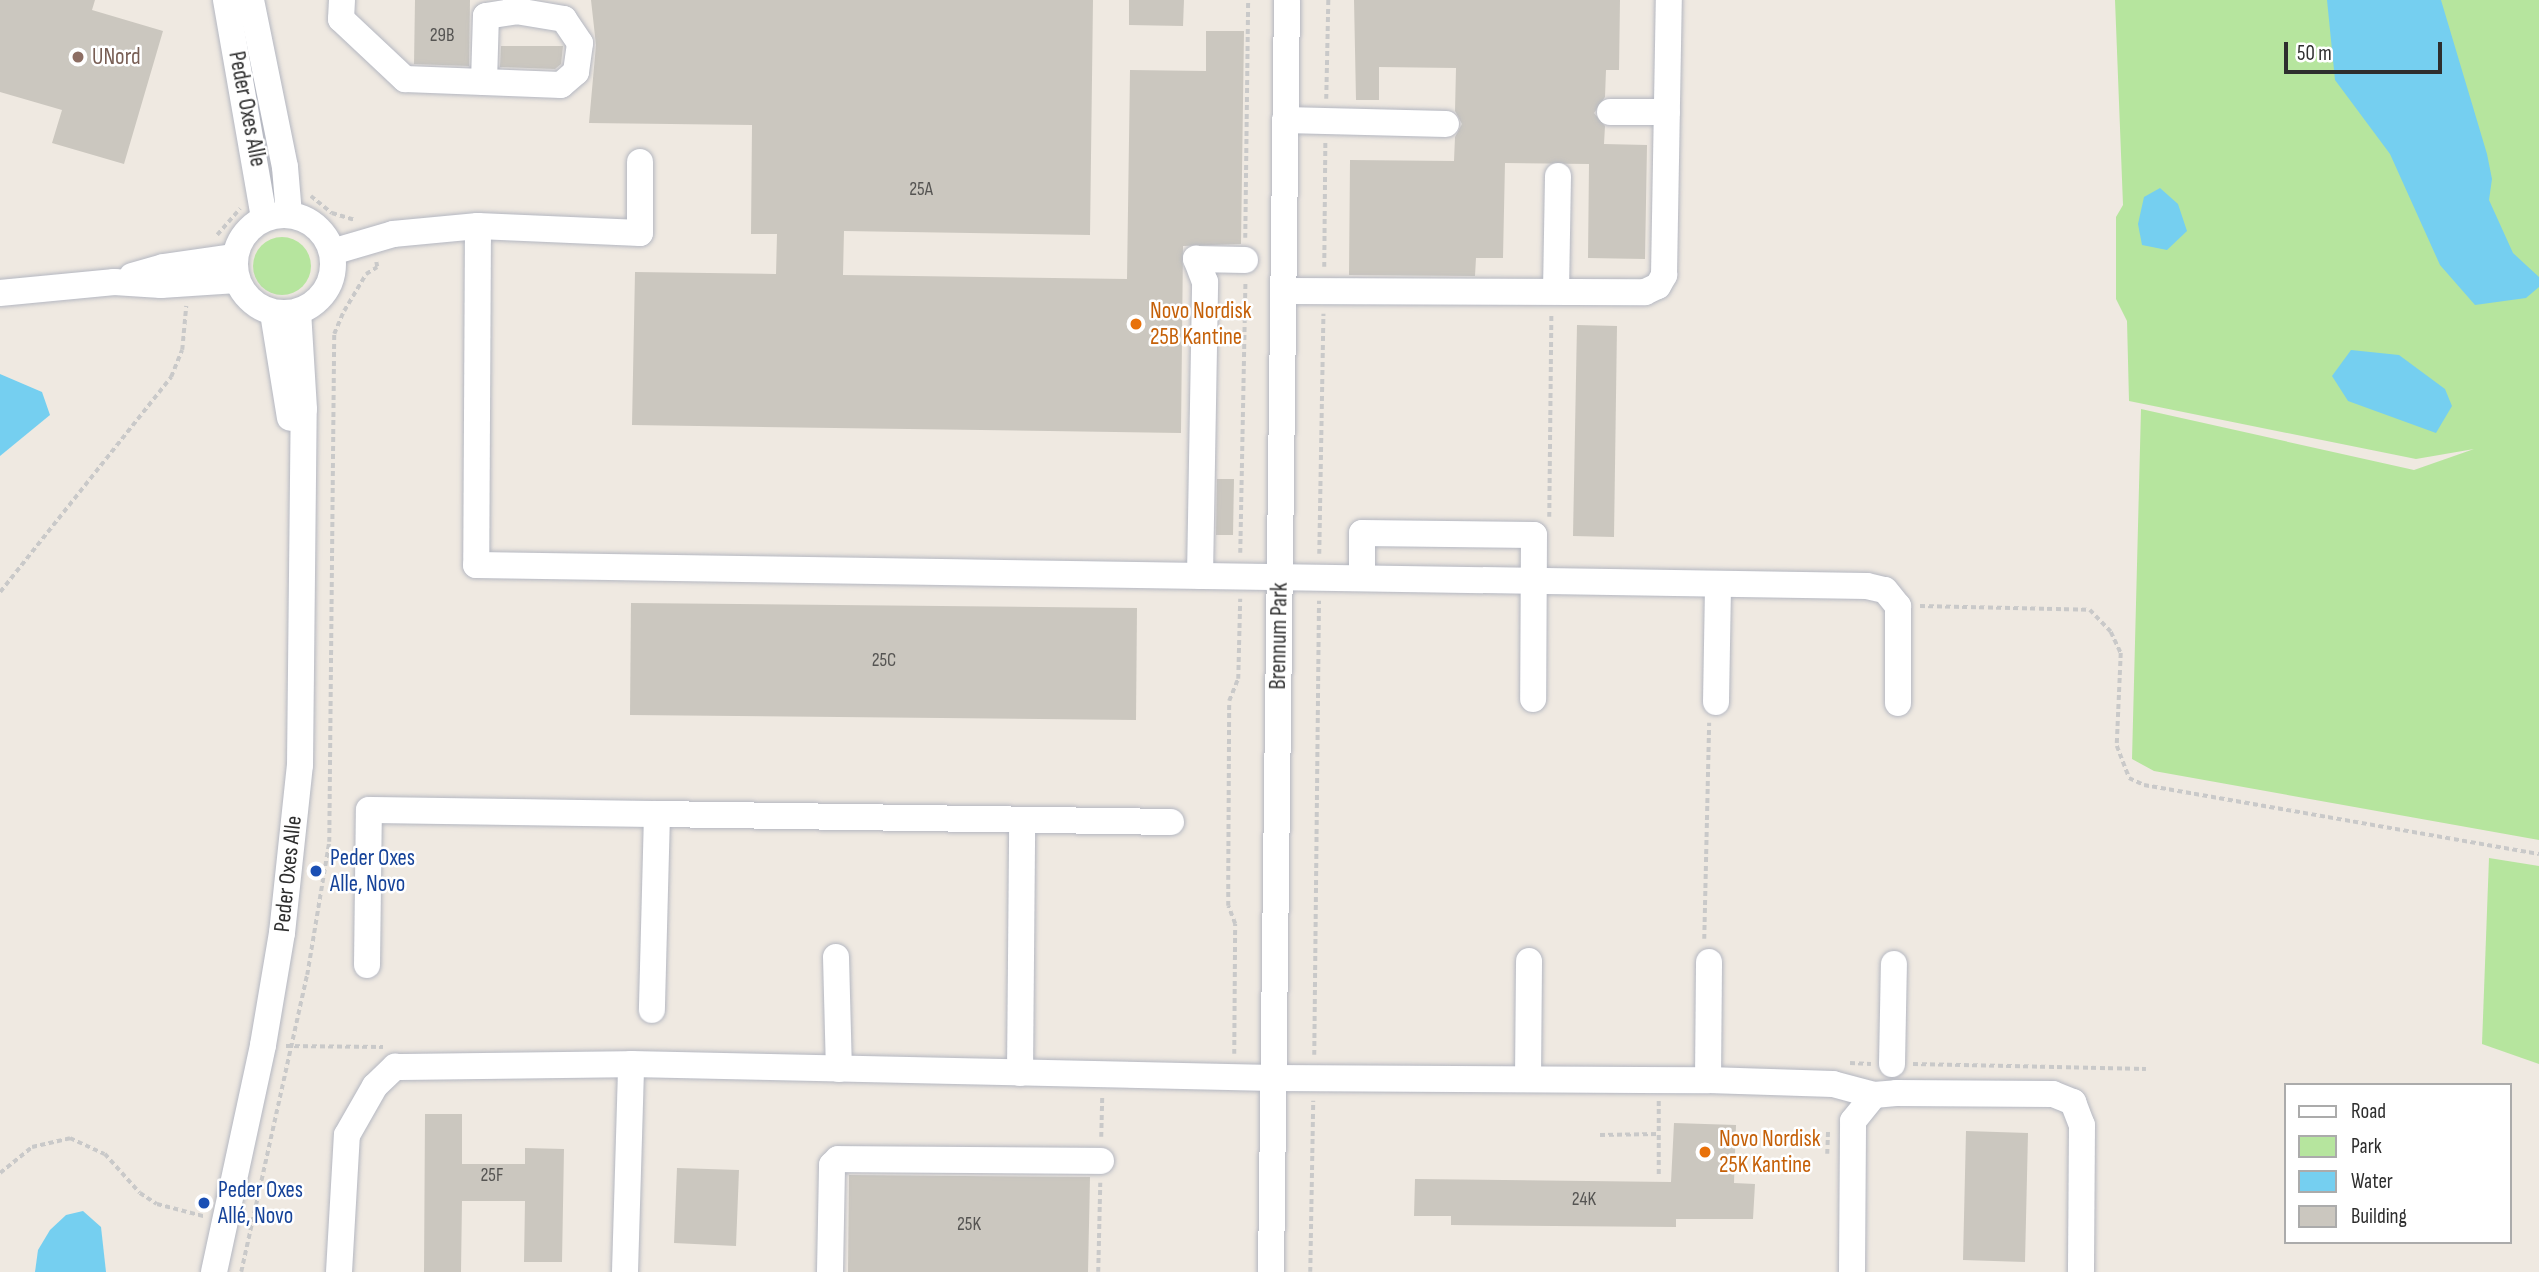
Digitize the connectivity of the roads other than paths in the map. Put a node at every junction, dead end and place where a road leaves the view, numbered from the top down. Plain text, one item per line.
1 (226, 0) edge
2 (251, 0) edge
3 (342, 0) edge
4 (1287, 0) edge
5 (1669, 0) edge
6 (516, 6) edge
7 (485, 82) junction
8 (1610, 112) dead end
9 (1667, 112) junction
10 (1285, 120) junction
11 (1446, 124) dead end
12 (640, 162) dead end
13 (1558, 176) dead end
14 (277, 217) junction
15 (478, 226) junction
16 (332, 252) junction
17 (1245, 260) road end
18 (236, 269) junction
19 (114, 282) junction
20 (1283, 290) junction
21 (1553, 291) junction
22 (0, 293) edge
23 (286, 312) junction
24 (1200, 576) junction
25 (1279, 578) junction
26 (1362, 578) junction
27 (1534, 581) junction
28 (1718, 583) junction
29 (1533, 699) dead end
30 (1898, 703) dead end
31 (1713, 709) road end
32 (657, 814) junction
33 (1022, 820) junction
34 (1171, 822) dead end
35 (1706, 955) road end
36 (836, 957) dead end
37 (1529, 961) dead end
38 (1894, 964) dead end
39 (367, 965) dead end
40 (652, 1010) dead end
41 (631, 1064) junction
42 (1892, 1064) dead end
43 (839, 1069) junction
44 (1020, 1073) junction
45 (1273, 1078) junction
46 (1528, 1079) junction
47 (1708, 1080) junction
48 (1874, 1095) junction
49 (1101, 1161) dead end
50 (214, 1272) edge
51 (339, 1272) edge
52 (625, 1272) edge
53 (830, 1272) edge
54 (1270, 1272) edge
55 (1852, 1272) edge
56 (2081, 1272) edge

1 - 14 street, Peder Oxes Alle
2 - 14 street, Peder Oxes Alle
3 - 7 street
4 - 10 street, Brennum Park
5 - 9 street
6 - 7 street
6 - 7 street
8 - 9 street
9 - 21 street
10 - 11 street
10 - 20 street, Brennum Park
12 - 15 street
13 - 21 street
14 - 16 street
14 - 18 street
15 - 16 street
15 - 24 street
16 - 23 street
17 - 24 street
18 - 19 street
18 - 19 street
18 - 23 street
19 - 22 street
20 - 21 street
20 - 25 street, Brennum Park
23 - 50 street, Peder Oxes Alle
24 - 25 street
25 - 26 street
25 - 45 street, Brennum Park
26 - 27 street
26 - 27 street
27 - 28 street
27 - 29 street
28 - 30 street
28 - 31 street
32 - 33 street
32 - 39 street
32 - 40 street
33 - 34 street
33 - 44 street
35 - 47 street
36 - 43 street
37 - 46 street
38 - 42 street
41 - 43 street
41 - 51 street
41 - 52 street
43 - 44 street
44 - 45 street
45 - 46 street
45 - 54 street, Brennum Park
46 - 47 street
47 - 48 street
48 - 55 street
48 - 56 street
49 - 53 street

